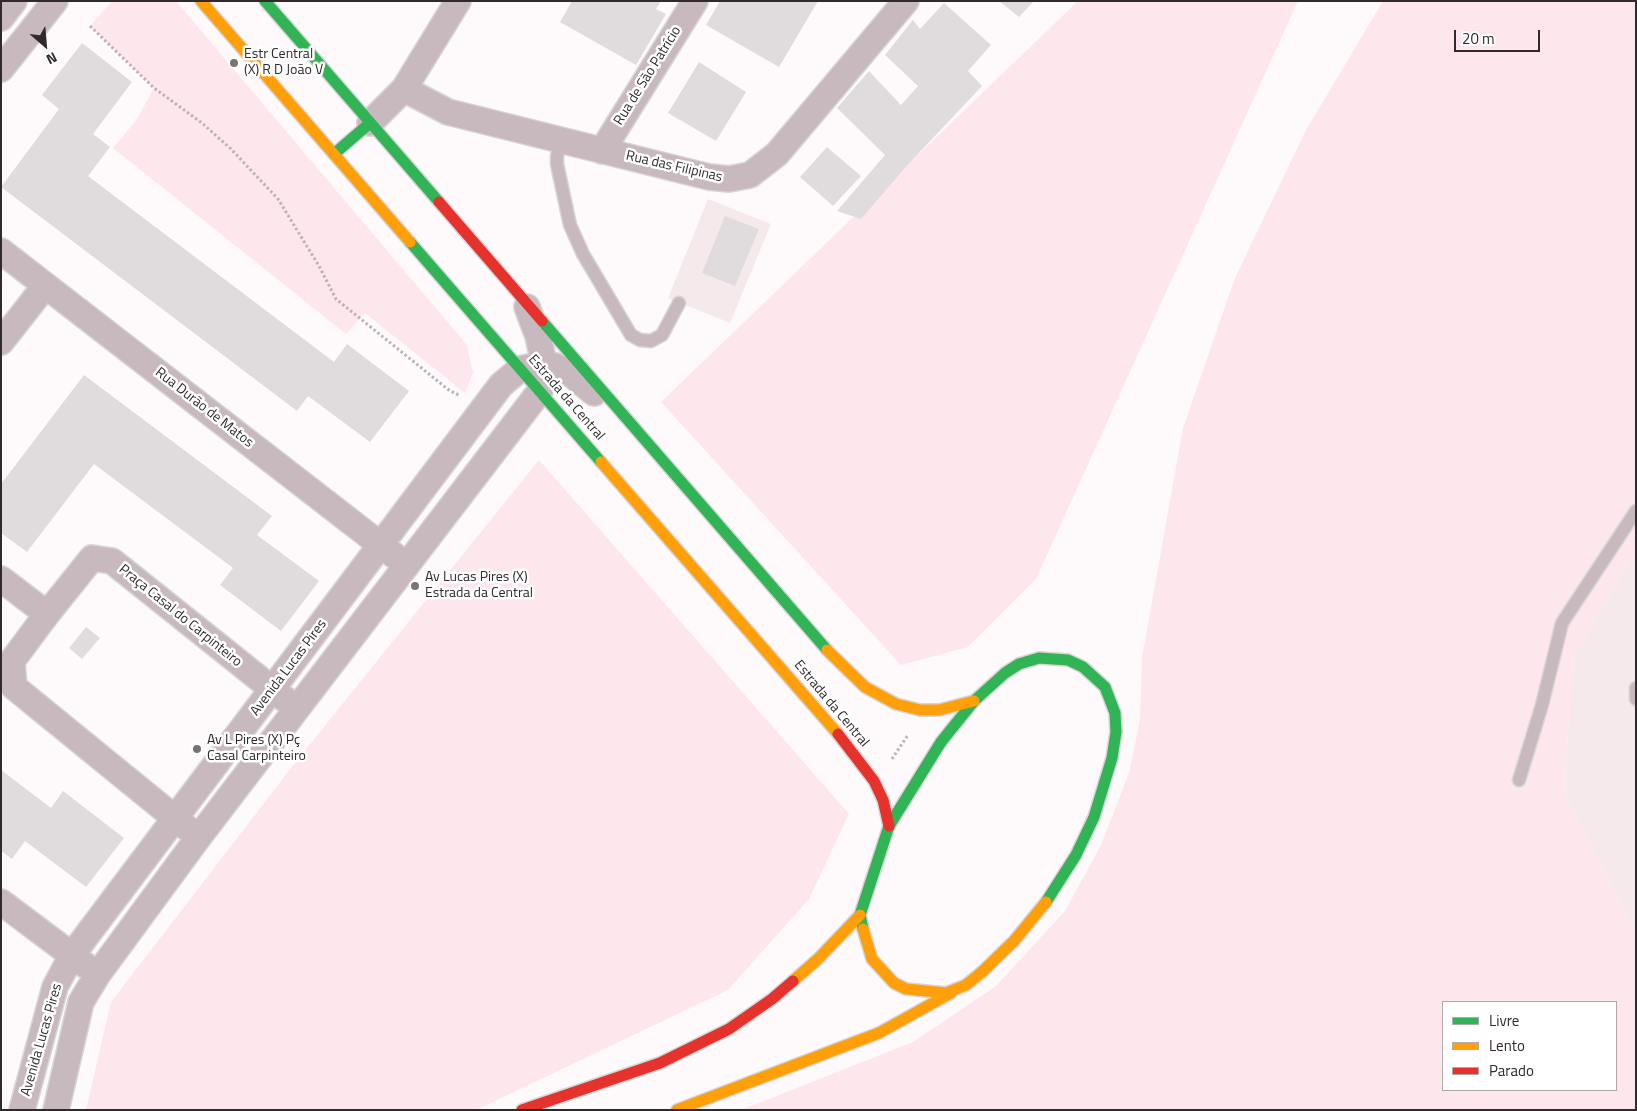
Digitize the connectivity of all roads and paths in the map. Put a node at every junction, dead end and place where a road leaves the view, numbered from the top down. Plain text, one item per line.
1 (14, 1) edge
2 (54, 1) edge
3 (201, 1) edge
4 (265, 1) edge
5 (458, 1) edge
6 (695, 1) edge
7 (906, 1) edge
8 (1, 18) edge
9 (90, 26) dead end
10 (1, 69) edge
11 (404, 89) junction
12 (370, 123) junction
13 (561, 141) junction
14 (602, 151) junction
15 (334, 154) junction
16 (1, 251) edge
17 (45, 286) junction
18 (679, 303) dead end
19 (526, 304) junction
20 (1, 342) edge
21 (544, 364) junction
22 (520, 369) junction
23 (540, 391) junction
24 (486, 407) junction
25 (635, 429) junction
26 (1636, 511) edge
27 (382, 546) junction
28 (407, 565) junction
29 (1, 579) edge
30 (47, 614) junction
31 (1636, 688) edge
32 (273, 689) junction
33 (1636, 699) edge
34 (974, 701) junction
35 (297, 710) junction
36 (920, 710) junction
37 (1519, 780) dead end
38 (874, 781) junction
39 (175, 819) junction
40 (889, 826) junction
41 (198, 838) junction
42 (1, 902) edge
43 (860, 914) junction
44 (72, 955) junction
45 (98, 974) junction
46 (966, 985) junction
47 (22, 1110) edge
48 (56, 1110) edge
49 (522, 1110) edge
50 (677, 1110) edge

1 - 8 street
2 - 10 street
3 - 15 main road, Estrada da Central
4 - 12 main road
5 - 11 street
6 - 14 street, Rua de São Patrício
7 - 14 street, Rua das Filipinas
9 - 24 path
11 - 12 street
11 - 13 street, Rua das Filipinas
12 - 15 main road
12 - 19 main road
13 - 14 street, Rua das Filipinas
13 - 18 lane
15 - 22 main road, Estrada da Central
16 - 17 street, Rua Durão de Matos
17 - 20 street
17 - 27 street, Rua Durão de Matos
19 - 21 street, Avenida Lucas Pires
19 - 25 main road
21 - 22 street
21 - 23 street, Avenida Lucas Pires
21 - 25 street
22 - 23 main road, Estrada da Central
22 - 24 street, Avenida Lucas Pires
23 - 28 street, Avenida Lucas Pires
23 - 38 main road, Estrada da Central
24 - 27 street, Avenida Lucas Pires
25 - 36 main road
26 - 37 lane
27 - 28 street, Rua Durão de Matos
27 - 32 street, Avenida Lucas Pires
28 - 35 street, Avenida Lucas Pires
29 - 30 street
30 - 32 street, Praça Casal do Carpinteiro
30 - 39 street, Praça Casal do Carpinteiro
31 - 33 lane
32 - 35 street, Praça Casal do Carpinteiro
32 - 39 street, Avenida Lucas Pires
34 - 36 main road
34 - 40 main road
34 - 46 main road
35 - 41 street, Avenida Lucas Pires
36 - 38 path
38 - 40 main road, Estrada da Central
39 - 41 street, Praça Casal do Carpinteiro
39 - 44 street, Avenida Lucas Pires
40 - 43 main road
41 - 45 street, Avenida Lucas Pires
42 - 44 street
43 - 46 main road
43 - 49 main road
44 - 45 street
44 - 47 street, Avenida Lucas Pires
45 - 48 street, Avenida Lucas Pires
46 - 50 main road

